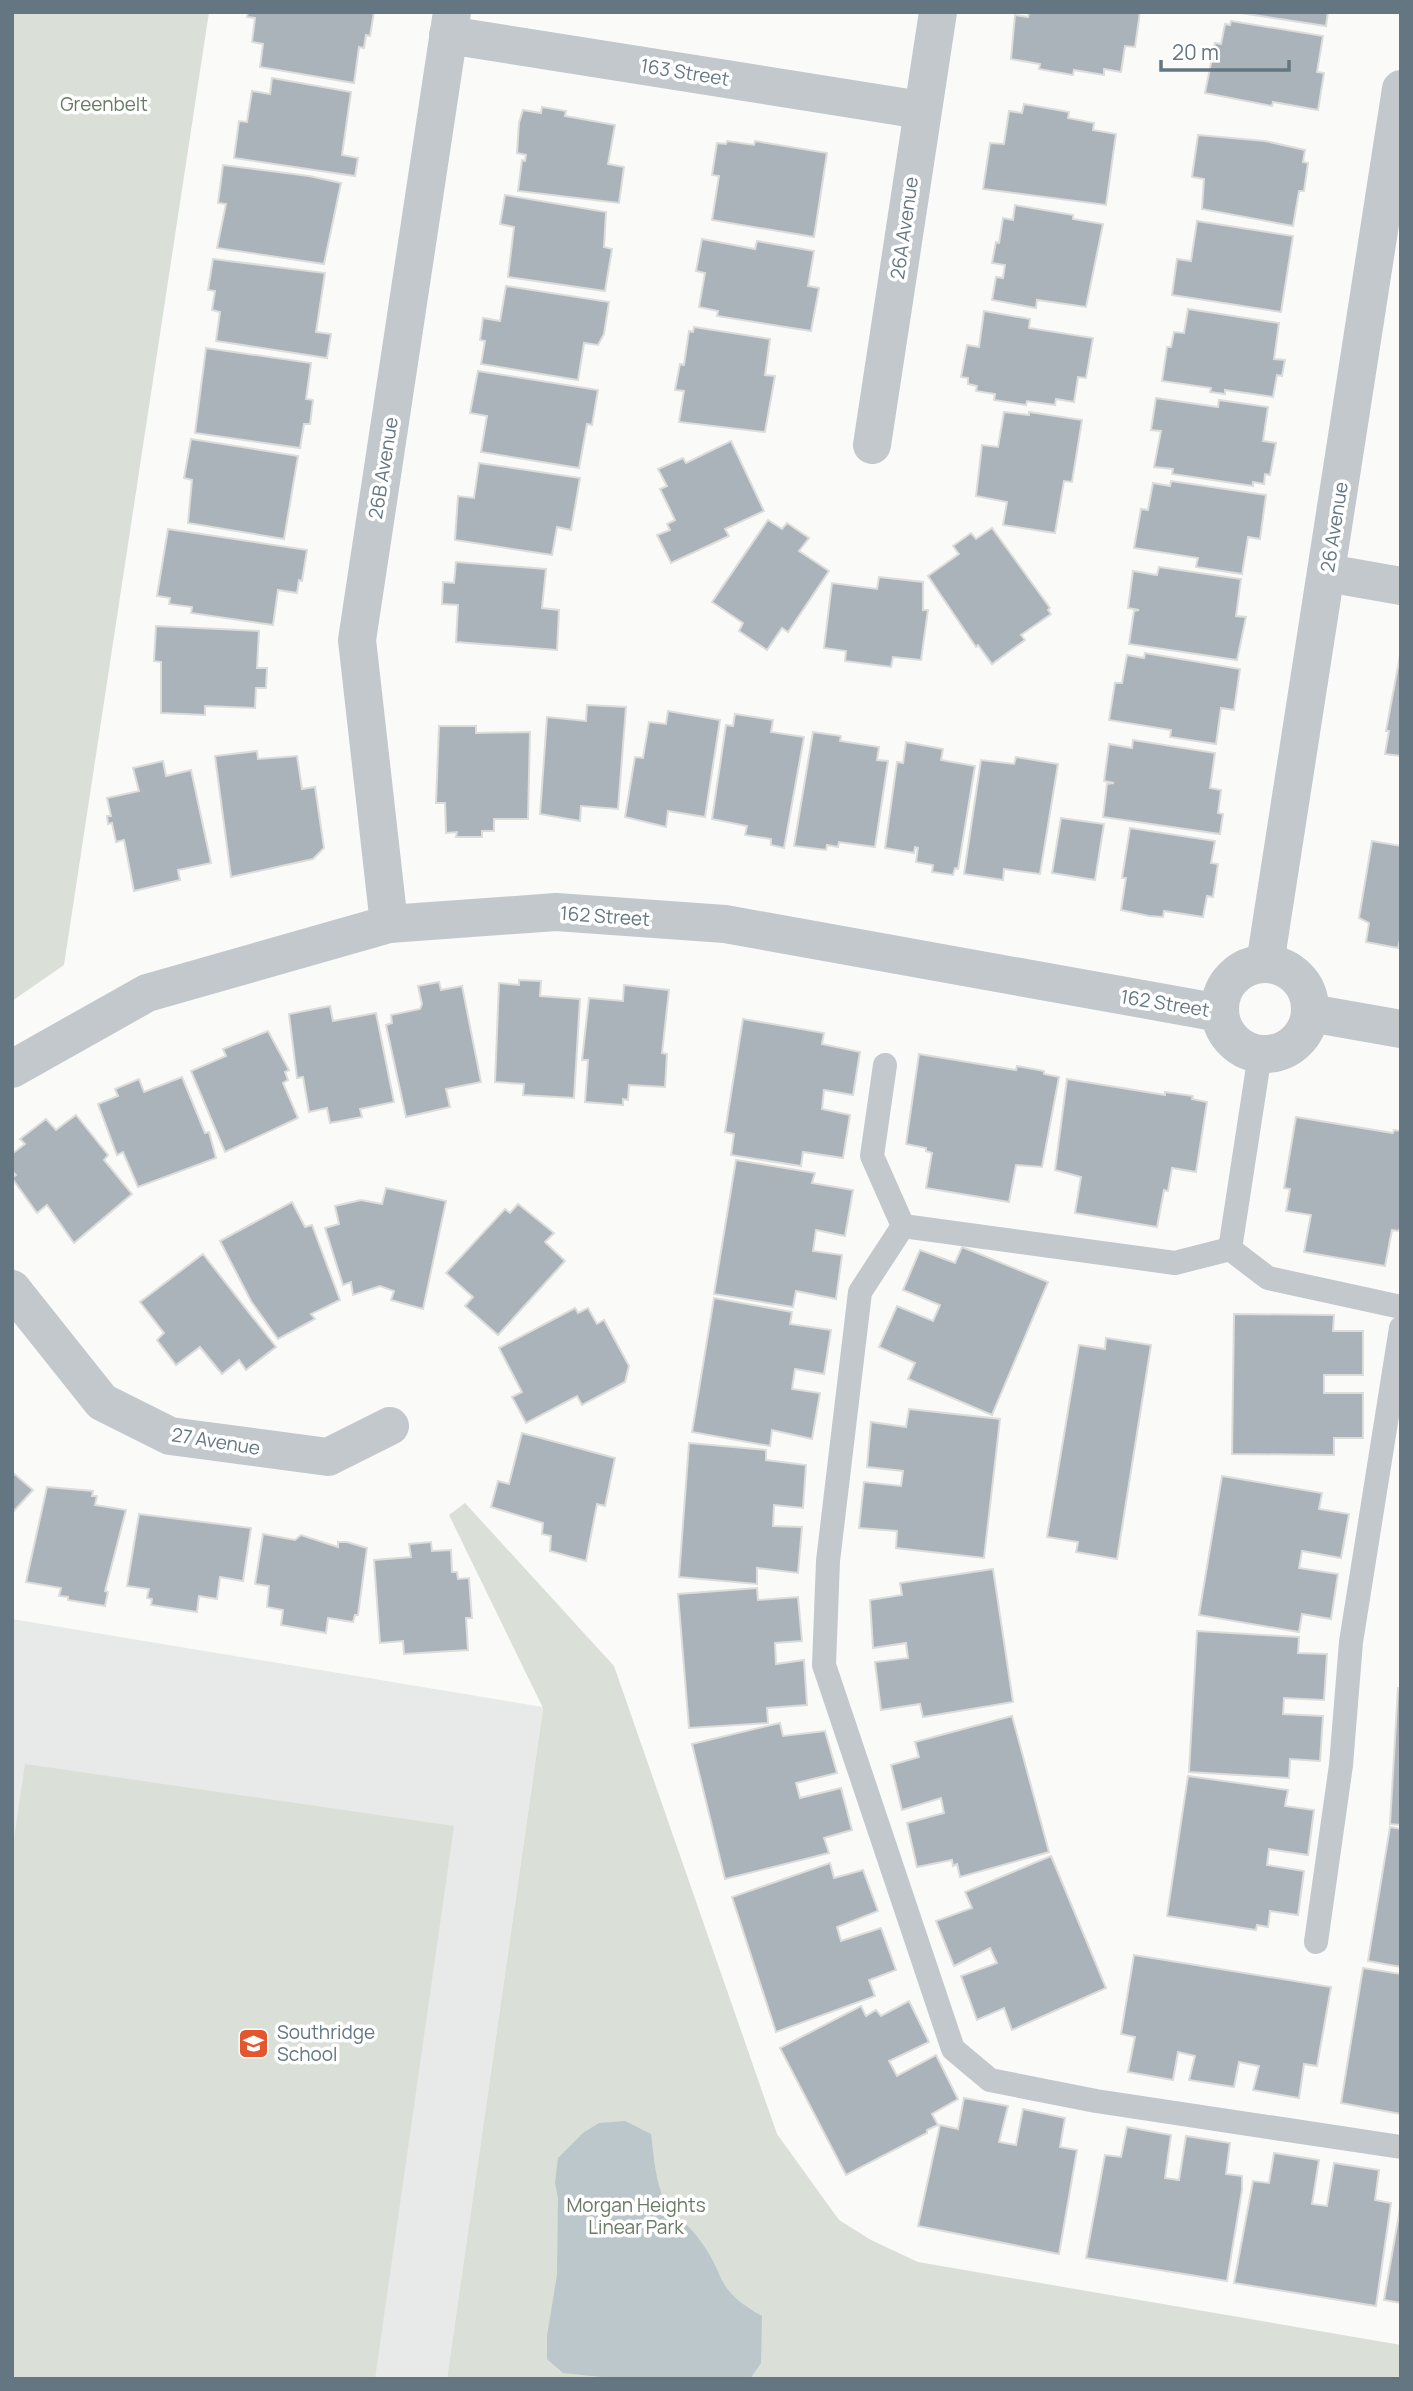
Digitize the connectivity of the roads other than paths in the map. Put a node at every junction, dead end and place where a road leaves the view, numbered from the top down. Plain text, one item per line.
1 (938, 12) edge
2 (450, 23) edge
3 (1401, 89) edge
4 (921, 110) junction
5 (1397, 138) edge
6 (872, 445) dead end
7 (1327, 573) junction
8 (1401, 586) edge
9 (389, 924) junction
10 (1265, 964) junction
11 (1220, 1013) junction
12 (1310, 1013) junction
13 (1401, 1029) edge
14 (1260, 1054) junction
15 (885, 1065) dead end
16 (12, 1069) edge
17 (902, 1226) junction
18 (1230, 1249) junction
19 (12, 1289) edge
20 (1401, 1307) edge
21 (1401, 1328) edge
22 (390, 1426) dead end
23 (1316, 1942) dead end
24 (1401, 2147) edge

1 - 4 street, 26A Avenue
2 - 4 street, 163 Street
2 - 9 street, 26B Avenue
3 - 5 street, 26 Avenue
4 - 6 street, 26A Avenue
5 - 7 street, 26 Avenue
7 - 8 street
7 - 10 street, 26 Avenue
9 - 11 street, 162 Street
9 - 16 street, 162 Street
10 - 11 street
10 - 12 street
11 - 14 street
12 - 13 street
12 - 14 street
14 - 18 lane
15 - 17 lane
17 - 18 lane
17 - 24 lane
18 - 20 lane
19 - 22 street, 27 Avenue
21 - 23 lane

